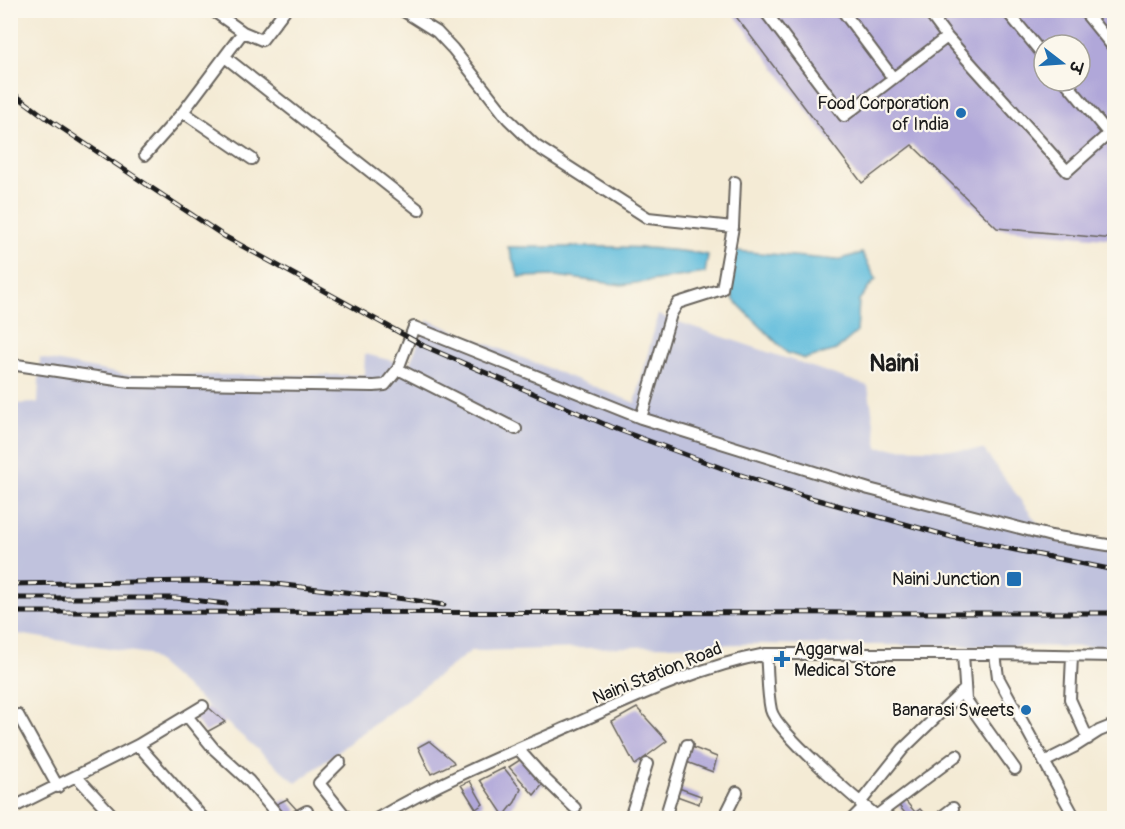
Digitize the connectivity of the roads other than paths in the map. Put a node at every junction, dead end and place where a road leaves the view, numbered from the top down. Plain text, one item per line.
1 (212, 10) edge
2 (285, 10) edge
3 (402, 10) edge
4 (764, 10) edge
5 (842, 10) edge
6 (927, 10) edge
7 (947, 10) edge
8 (1006, 10) edge
9 (1083, 10) edge
10 (935, 20) junction
11 (243, 32) junction
12 (947, 37) junction
13 (1032, 41) edge
14 (1114, 48) edge
15 (225, 57) junction
16 (893, 78) junction
17 (1076, 93) edge
18 (183, 112) junction
19 (1112, 131) edge
20 (145, 155) dead end
21 (252, 159) dead end
22 (735, 182) dead end
23 (419, 210) dead end
24 (733, 227) junction
25 (10, 364) edge
26 (398, 369) junction
27 (641, 418) junction
28 (516, 429) dead end
29 (1114, 546) edge
30 (766, 654) junction
31 (963, 654) junction
32 (995, 654) junction
33 (1072, 656) junction
34 (1114, 656) edge
35 (964, 690) junction
36 (203, 705) dead end
37 (18, 715) dead end
38 (187, 716) junction
39 (1114, 725) edge
40 (1088, 739) junction
41 (138, 745) junction
42 (687, 745) dead end
43 (518, 749) junction
44 (957, 755) dead end
45 (340, 762) dead end
46 (1044, 762) junction
47 (646, 764) dead end
48 (1015, 769) dead end
49 (77, 777) junction
50 (57, 786) junction
51 (737, 792) dead end
52 (862, 805) junction
53 (575, 808) dead end
54 (953, 808) dead end
55 (10, 809) edge
56 (307, 812) dead end
57 (877, 817) edge
58 (115, 819) edge
59 (203, 819) edge
60 (280, 819) edge
61 (294, 819) edge
62 (347, 819) edge
63 (378, 819) edge
64 (630, 819) edge
65 (665, 819) edge
66 (724, 819) edge
67 (853, 819) edge
68 (940, 819) edge
69 (1075, 819) edge

1 - 11 street
2 - 11 street
3 - 24 street
4 - 16 street
5 - 16 street
6 - 10 street
7 - 10 street
8 - 13 street
9 - 14 street
10 - 12 street
11 - 15 street
12 - 16 street
12 - 19 street
15 - 18 street
15 - 23 street
17 - 19 street
18 - 20 street
18 - 21 street
22 - 24 street
24 - 27 street
25 - 26 street
26 - 27 street
26 - 28 street
27 - 29 street
30 - 31 street, Naini Station Road
30 - 43 street, Naini Station Road
30 - 52 street
31 - 32 street, Naini Station Road
31 - 35 street
32 - 33 street, Naini Station Road
32 - 46 street
33 - 34 street, Naini Station Road
33 - 40 street
35 - 48 street
35 - 52 street
36 - 38 street
37 - 50 street
38 - 41 street
38 - 60 street
39 - 40 street
40 - 46 street
41 - 49 street
41 - 59 street
42 - 65 street
43 - 53 street
43 - 63 street, Naini Station Road
44 - 57 street
45 - 62 street
46 - 69 street
47 - 64 street
49 - 50 street
49 - 58 street
50 - 55 street
51 - 66 street
52 - 57 street
52 - 67 street
54 - 68 street
56 - 61 street

